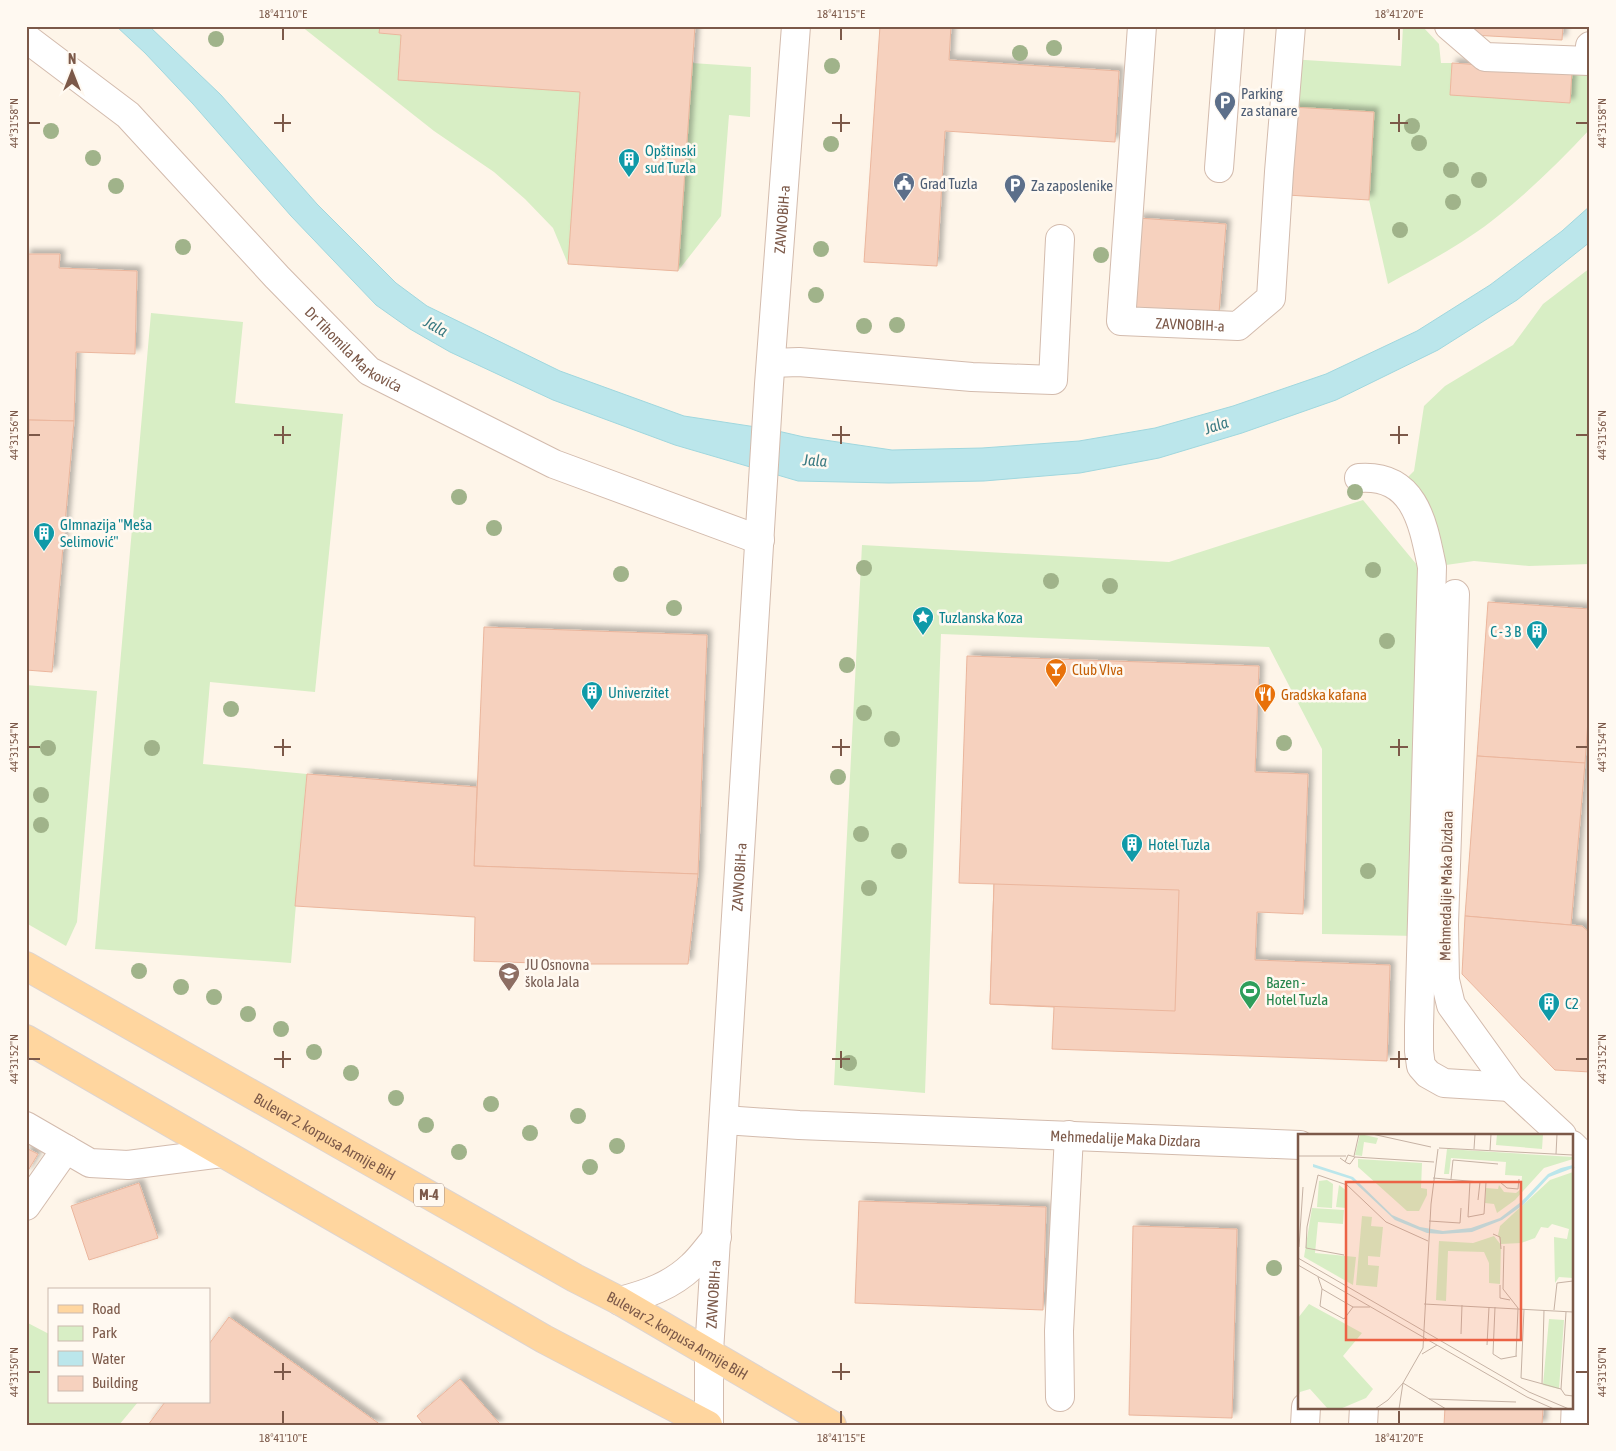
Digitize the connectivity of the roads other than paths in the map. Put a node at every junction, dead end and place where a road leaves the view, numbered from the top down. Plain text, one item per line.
1 (796, 26) edge
2 (1142, 26) edge
3 (1230, 26) edge
4 (1292, 26) edge
5 (1449, 26) edge
6 (26, 38) edge
7 (1590, 46) edge
8 (1219, 168) dead end
9 (1060, 239) dead end
10 (771, 363) junction
11 (1358, 478) dead end
12 (761, 529) junction
13 (1455, 594) dead end
14 (26, 966) edge
15 (26, 1039) edge
16 (1510, 1087) junction
17 (724, 1120) junction
18 (26, 1126) edge
19 (1561, 1134) edge
20 (1069, 1135) junction
21 (1298, 1145) edge
22 (66, 1150) junction
23 (222, 1153) junction
24 (1581, 1157) edge
25 (26, 1206) edge
26 (717, 1236) junction
27 (620, 1301) junction
28 (710, 1352) junction
29 (1060, 1397) dead end
30 (1306, 1408) edge
31 (1364, 1408) edge
32 (709, 1425) edge
33 (832, 1425) edge
34 (1305, 1425) edge
35 (1363, 1425) edge
36 (1575, 1425) edge

1 - 10 street, ZAVNOBiH-a
2 - 4 street, ZAVNOBIH-a
3 - 8 street
5 - 7 street
6 - 12 street, Dr Tihomila Markovića
9 - 10 street
10 - 12 street, ZAVNOBiH-a
11 - 16 street
12 - 17 street, ZAVNOBiH-a
13 - 16 street, Mehmedalije Maka Dizdara
14 - 27 main road, Bulevar 2. korpusa Armije BiH / M-4
15 - 23 main road
16 - 19 street, Mehmedalije Maka Dizdara
17 - 20 street, Mehmedalije Maka Dizdara
17 - 26 street, ZAVNOBiH-a
18 - 22 street
20 - 21 street, Mehmedalije Maka Dizdara
20 - 29 street
22 - 23 street
22 - 25 street
23 - 32 main road
24 - 36 street
26 - 27 street
26 - 28 street, ZAVNOBIH-a
27 - 28 main road, Bulevar 2. korpusa Armije BiH / M-4
28 - 32 street, ZAVNOBIH-a
28 - 33 main road, Bulevar 2. korpusa Armije BiH / M-4
30 - 34 street
31 - 35 street

